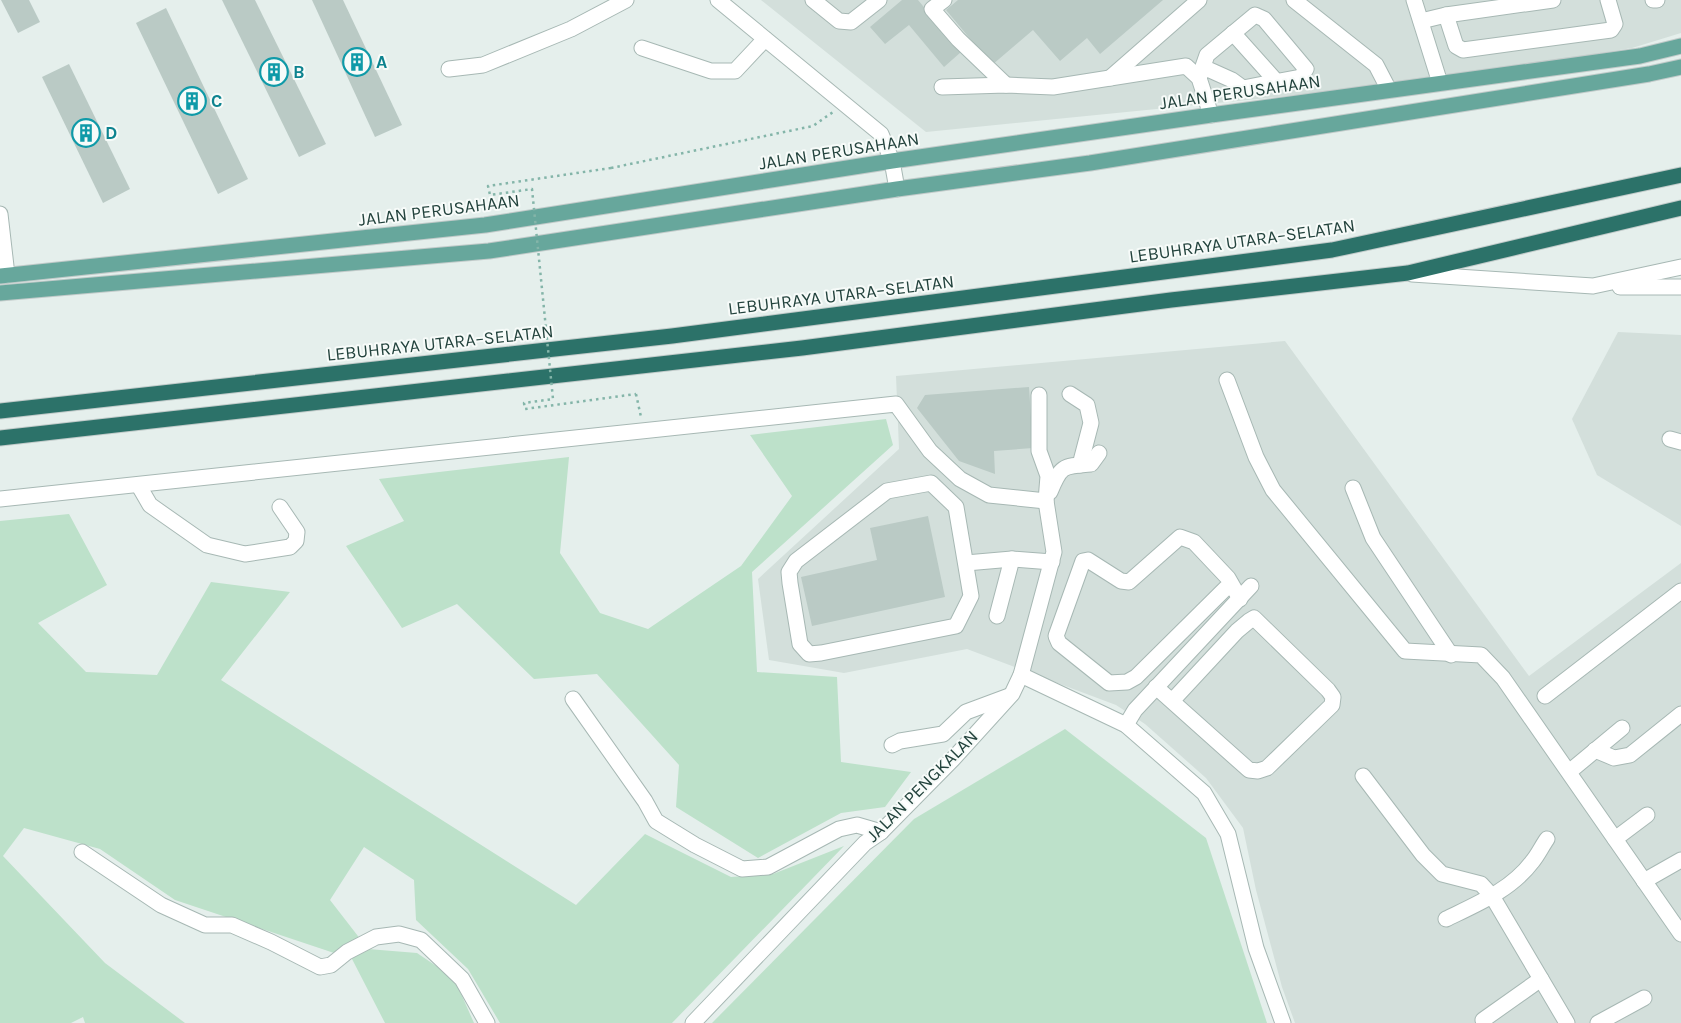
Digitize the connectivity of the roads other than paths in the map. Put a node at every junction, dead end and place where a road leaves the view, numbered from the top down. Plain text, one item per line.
1 (626, 0) edge
2 (718, 0) edge
3 (813, 0) edge
4 (879, 0) edge
5 (1198, 0) edge
6 (1414, 0) edge
7 (1553, 0) edge
8 (1608, 0) edge
9 (1653, 0) edge
10 (1657, 0) edge
11 (1300, 2) edge
12 (933, 3) edge
13 (1446, 15) junction
14 (1421, 21) junction
15 (1233, 33) junction
16 (766, 39) junction
17 (1681, 46) edge
18 (642, 48) dead end
19 (1681, 67) edge
20 (449, 69) dead end
21 (1201, 72) junction
22 (1110, 78) junction
23 (1276, 81) junction
24 (1440, 83) junction
25 (1006, 85) junction
26 (942, 87) dead end
27 (1389, 90) junction
28 (1211, 115) junction
29 (892, 161) junction
30 (1681, 175) edge
31 (897, 189) junction
32 (1681, 208) edge
33 (0, 214) edge
34 (1681, 267) edge
35 (1408, 273) junction
36 (4, 276) edge
37 (1593, 286) junction
38 (1681, 287) edge
39 (0, 293) edge
40 (1227, 380) dead end
41 (1070, 394) dead end
42 (1039, 395) dead end
43 (0, 412) edge
44 (0, 438) edge
45 (1099, 453) dead end
46 (1080, 465) junction
47 (139, 486) junction
48 (1353, 488) dead end
49 (0, 500) edge
50 (1046, 501) junction
51 (280, 507) dead end
52 (1012, 559) junction
53 (1052, 562) junction
54 (966, 563) junction
55 (1231, 582) junction
56 (1252, 586) dead end
57 (1681, 591) edge
58 (1240, 599) junction
59 (997, 616) dead end
60 (1451, 655) junction
61 (1021, 675) junction
62 (1156, 687) junction
63 (1012, 694) junction
64 (1545, 696) dead end
65 (573, 699) dead end
66 (1172, 701) junction
67 (1681, 714) edge
68 (1126, 724) junction
69 (1622, 728) dead end
70 (892, 745) dead end
71 (1595, 750) junction
72 (1569, 772) junction
73 (1363, 776) dead end
74 (1647, 815) dead end
75 (882, 832) junction
76 (1547, 839) dead end
77 (1615, 839) junction
78 (82, 852) dead end
79 (1681, 860) edge
80 (1644, 881) junction
81 (1492, 896) junction
82 (1446, 919) dead end
83 (1681, 934) edge
84 (1541, 979) junction
85 (1644, 998) dead end
86 (1483, 1020) dead end
87 (487, 1023) edge
88 (693, 1023) edge
89 (1283, 1023) edge
90 (1567, 1023) edge
91 (1598, 1023) edge

1 - 20 street
2 - 16 street
3 - 4 street
5 - 22 street
6 - 14 street
7 - 13 street
8 - 13 street
9 - 10 street
11 - 27 street
12 - 25 street
13 - 14 street
14 - 24 street
15 - 21 street
15 - 23 street
15 - 23 street
16 - 18 street
16 - 29 street
17 - 24 main road, JALAN PERUSAHAAN
19 - 31 main road
21 - 22 street
21 - 23 street
21 - 28 street
22 - 25 street
24 - 27 main road, JALAN PERUSAHAAN
25 - 26 street
27 - 28 main road, JALAN PERUSAHAAN
28 - 29 main road, JALAN PERUSAHAAN
29 - 31 street
29 - 36 main road, JALAN PERUSAHAAN
30 - 43 highway, LEBUHRAYA UTARA–SELATAN
31 - 39 main road
32 - 35 highway
33 - 36 street
34 - 37 street
35 - 37 street
35 - 44 highway
37 - 38 street
40 - 60 street
41 - 46 street
42 - 50 street, JALAN PENGKALAN
45 - 46 street
46 - 50 street
47 - 49 street
47 - 50 street
47 - 51 street
48 - 60 street
50 - 53 street, JALAN PENGKALAN
52 - 53 street
52 - 54 street
52 - 59 street
53 - 61 street, JALAN PENGKALAN
54 - 54 street
55 - 55 street
55 - 58 street
56 - 58 street
57 - 64 street
58 - 62 street
60 - 72 street
61 - 63 street, JALAN PENGKALAN
61 - 68 street
62 - 66 street
62 - 68 street
63 - 70 street
63 - 75 street, JALAN PENGKALAN
65 - 75 street
66 - 66 street
67 - 71 street
68 - 89 street
69 - 71 street
71 - 72 street
72 - 77 street
73 - 81 street
74 - 77 street
75 - 88 street, JALAN PENGKALAN
76 - 81 street
77 - 80 street
78 - 87 street
79 - 80 street
80 - 83 street
81 - 82 street
81 - 84 street
84 - 86 street
84 - 90 street
85 - 91 street

